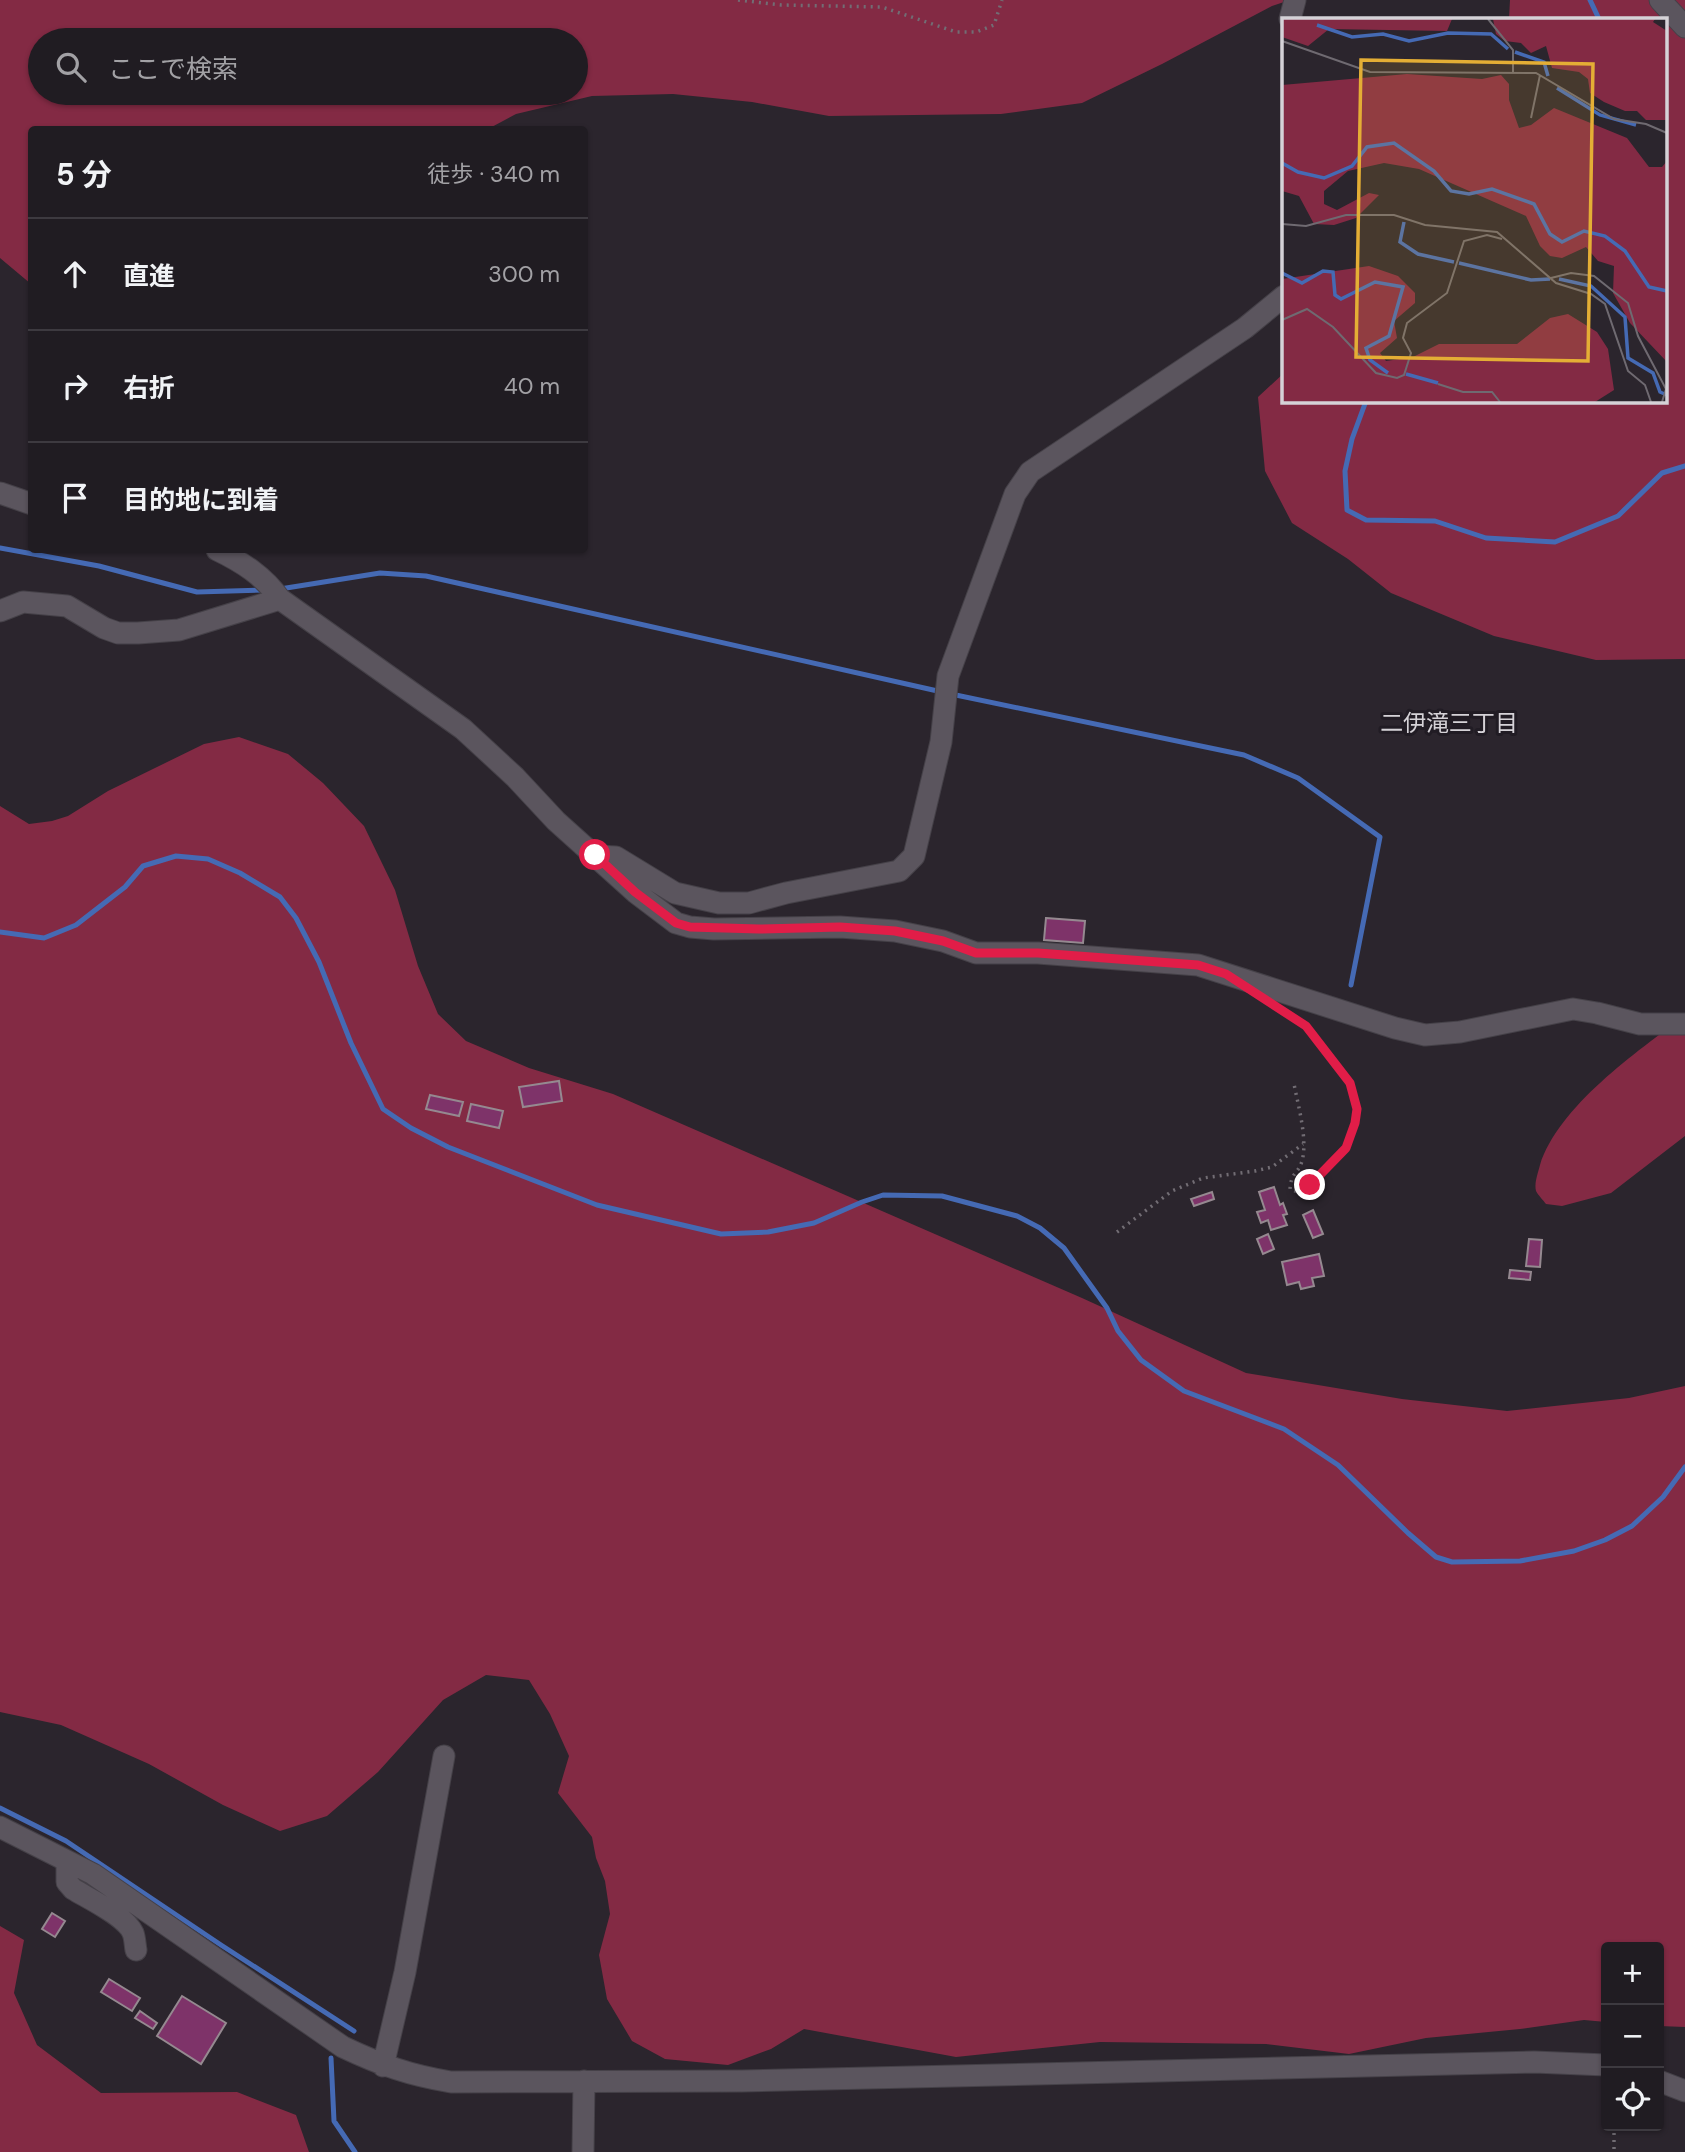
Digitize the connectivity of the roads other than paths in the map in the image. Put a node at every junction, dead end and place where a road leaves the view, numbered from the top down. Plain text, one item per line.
1 (1295, 0) edge
2 (1660, 0) edge
3 (1290, 18) edge
4 (1685, 27) edge
5 (1282, 298) edge
6 (0, 494) edge
7 (28, 503) edge
8 (224, 553) edge
9 (273, 590) junction
10 (0, 611) edge
11 (595, 855) junction
12 (1685, 1024) edge
13 (444, 1756) dead end
14 (0, 1827) edge
15 (67, 1861) junction
16 (136, 1950) dead end
17 (383, 2066) junction
18 (1601, 2066) edge
19 (584, 2081) junction
20 (1664, 2083) edge
21 (1685, 2091) edge
22 (583, 2152) edge

1 - 3 street
2 - 4 street
5 - 11 street
6 - 7 street
8 - 9 street
9 - 10 street
9 - 11 street
11 - 12 street
13 - 17 street
14 - 15 street
15 - 16 street
15 - 17 street
17 - 19 street
18 - 19 street
19 - 22 street
20 - 21 street

